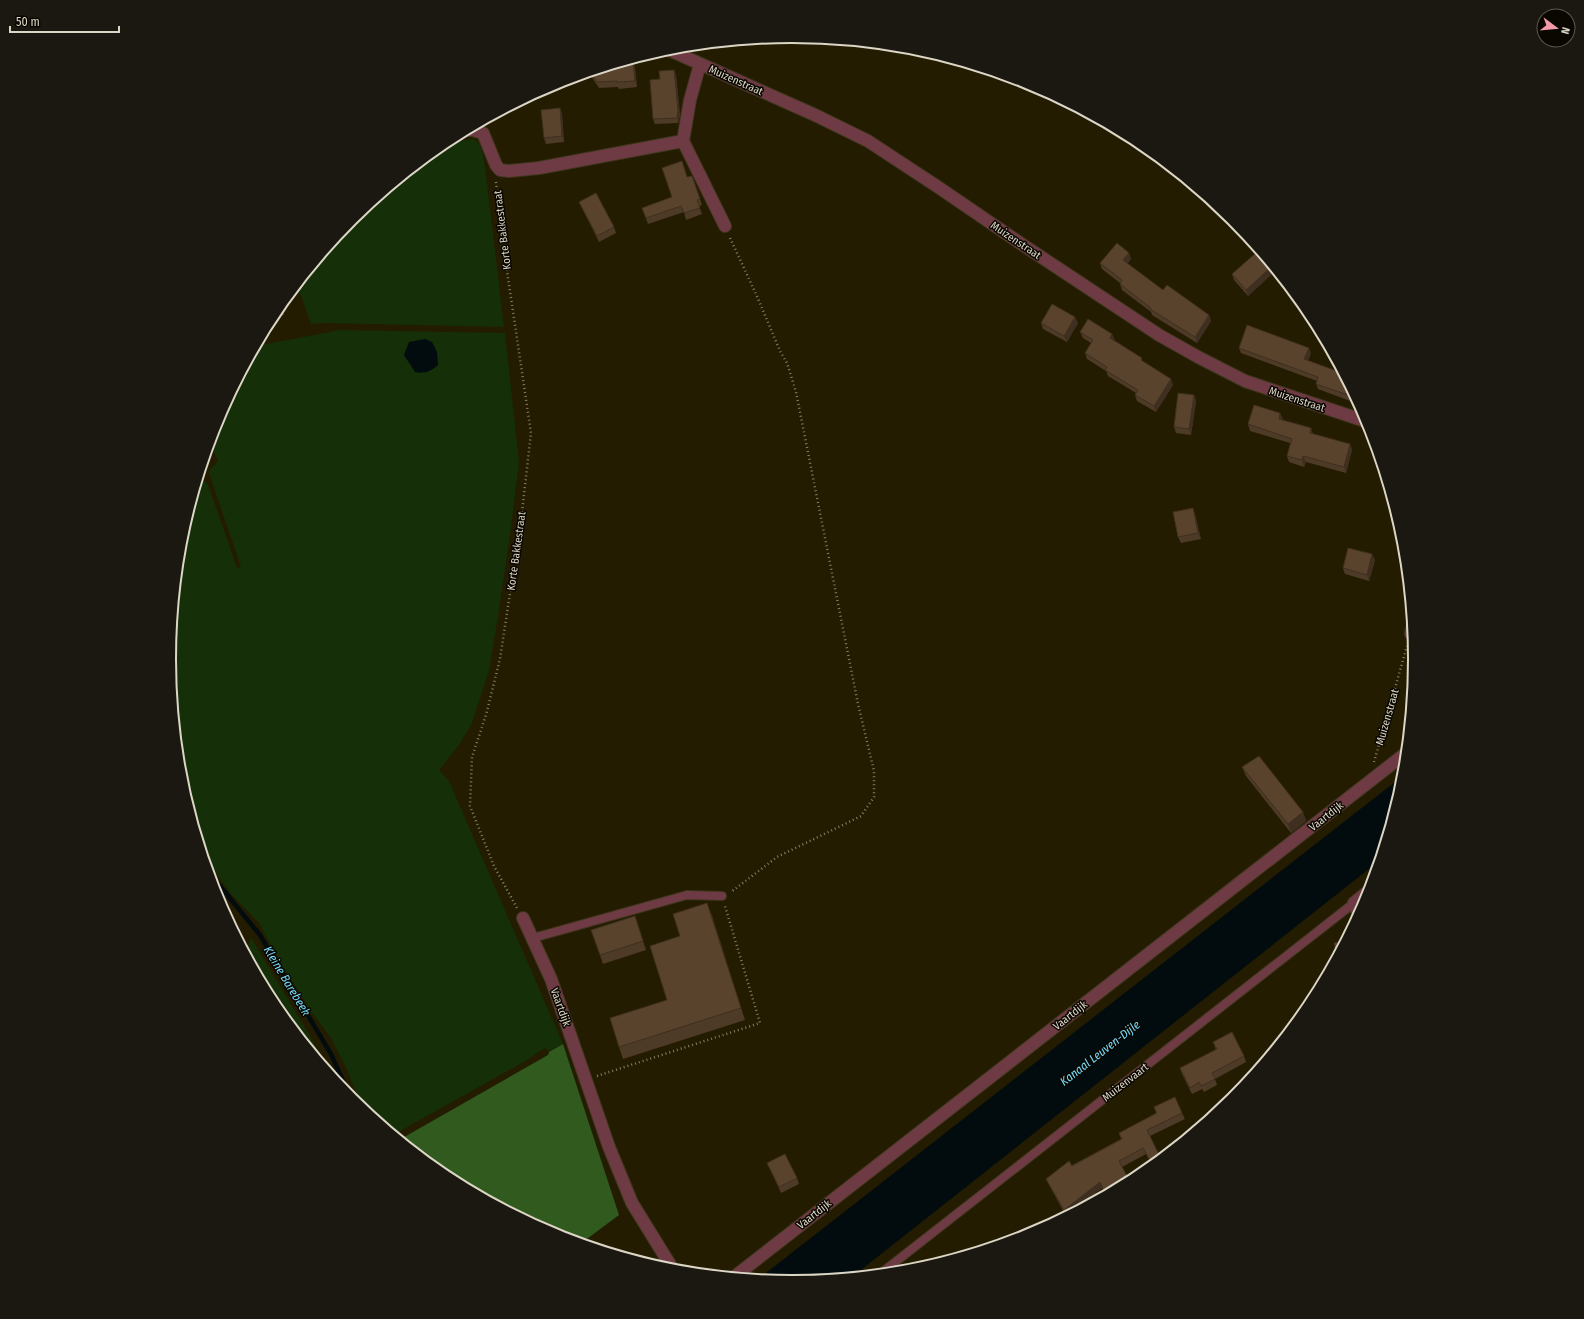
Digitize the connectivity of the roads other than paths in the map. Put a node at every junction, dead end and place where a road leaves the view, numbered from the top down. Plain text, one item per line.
1 (678, 54) edge
2 (700, 64) junction
3 (476, 131) edge
4 (683, 142) junction
5 (725, 226) road end
6 (1360, 419) edge
7 (1400, 758) edge
8 (722, 896) road end
9 (1361, 897) edge
10 (1354, 903) junction
11 (1356, 908) edge
12 (524, 918) road end
13 (533, 938) junction
14 (669, 1263) edge
15 (887, 1268) edge
16 (738, 1274) edge

1 - 2 street, Muizenstraat
2 - 4 street
2 - 6 street, Muizenstraat
3 - 4 street
4 - 5 street
7 - 16 street, Vaartdijk
8 - 13 lane
9 - 10 street, Muizenvaart
10 - 11 street
10 - 15 lane, Muizenvaart
12 - 13 street, Vaartdijk
13 - 14 street, Vaartdijk

